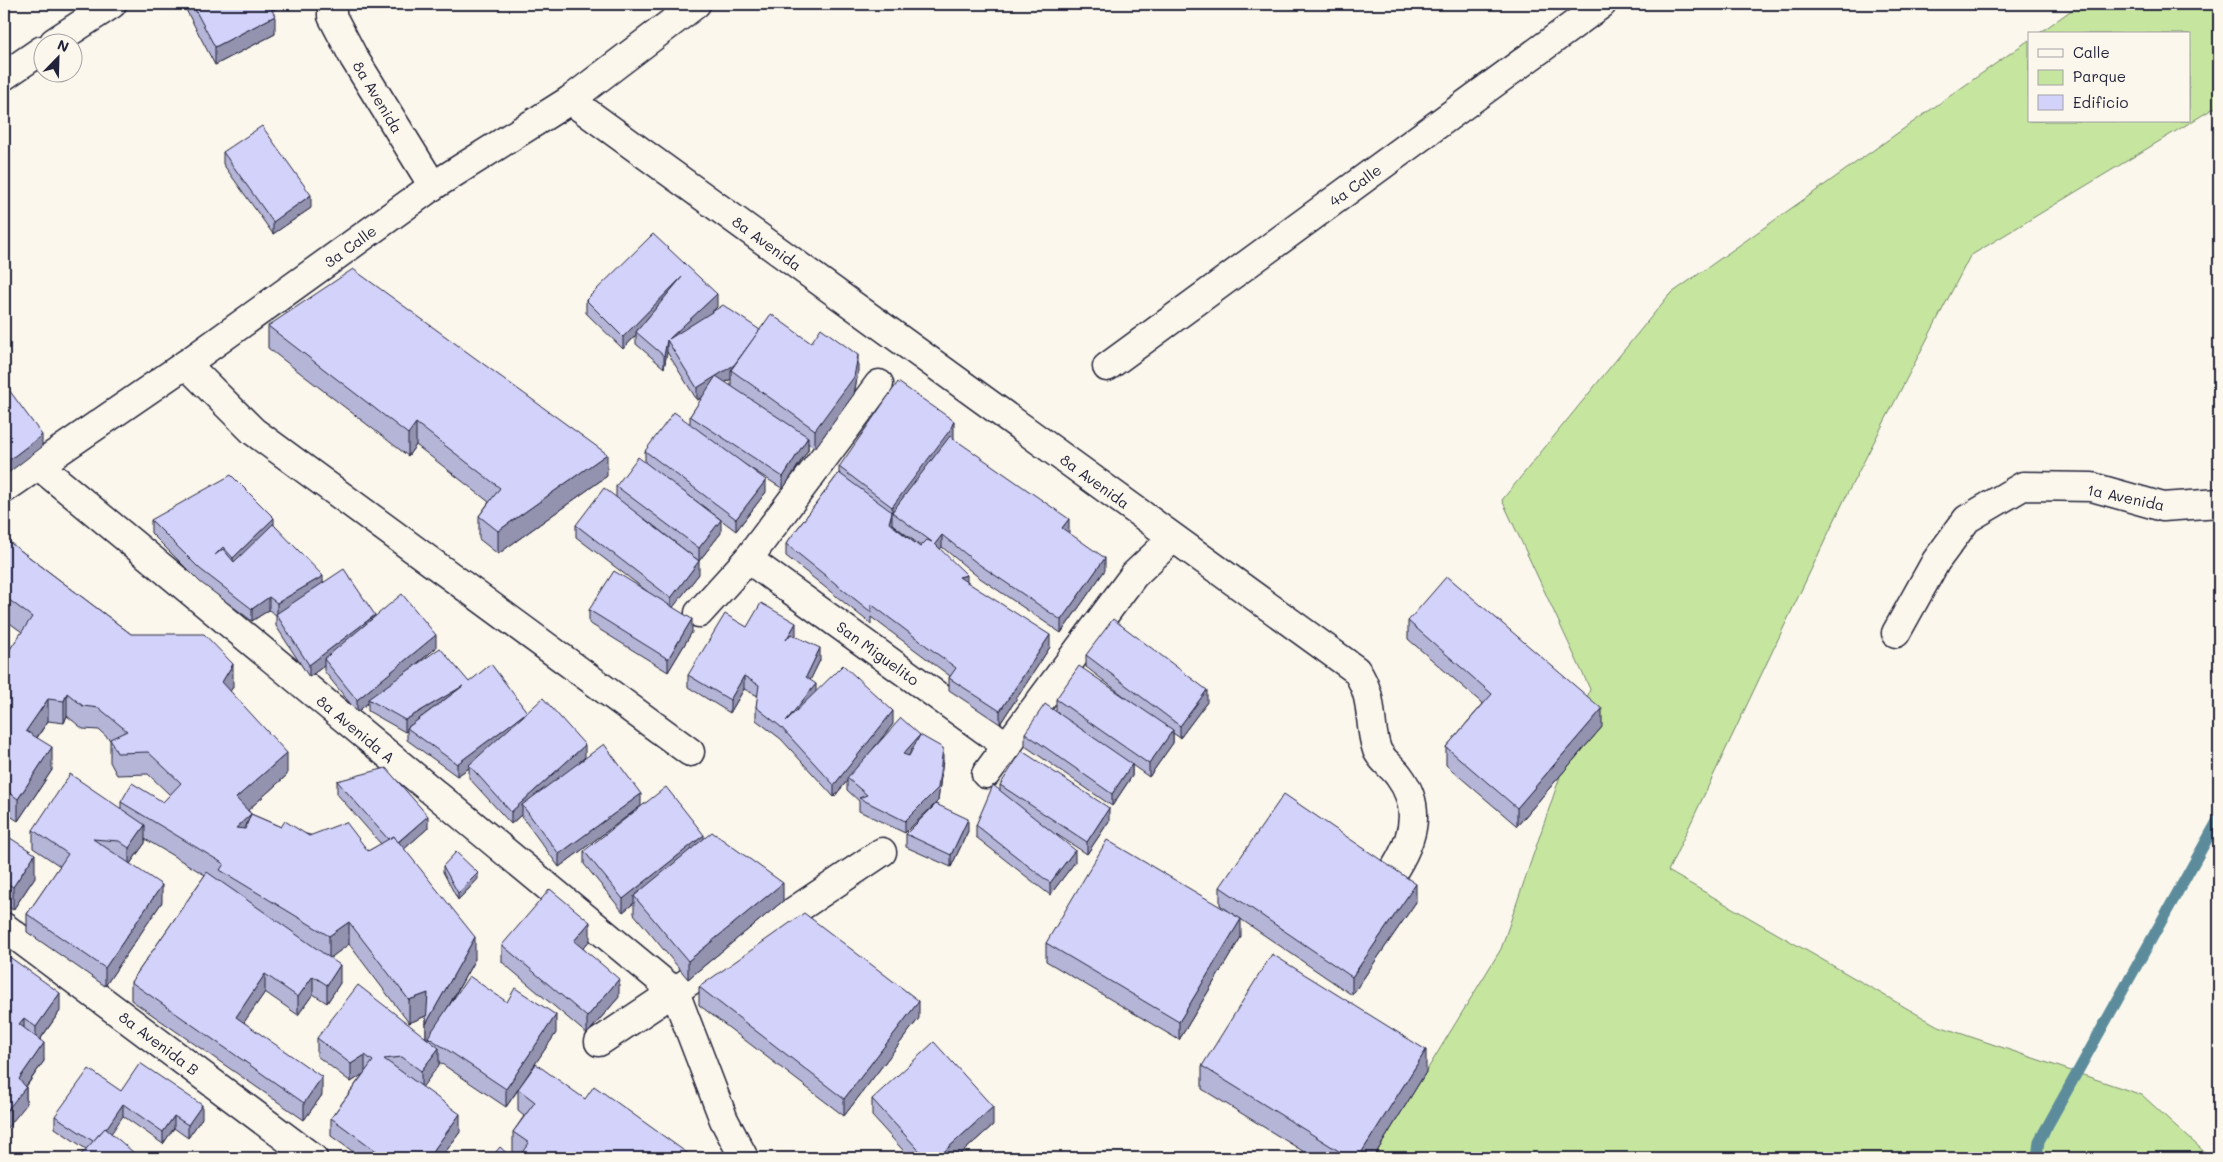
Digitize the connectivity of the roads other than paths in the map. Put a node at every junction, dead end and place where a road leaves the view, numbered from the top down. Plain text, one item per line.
1 (112, 4) edge
2 (332, 4) edge
3 (696, 4) edge
4 (1602, 4) edge
5 (69, 32) edge
6 (32, 57) edge
7 (4, 76) edge
8 (570, 100) junction
9 (433, 186) junction
10 (186, 364) junction
11 (1107, 367) dead end
12 (879, 384) dead end
13 (38, 465) junction
14 (4, 489) edge
15 (2219, 503) edge
16 (1173, 538) junction
17 (748, 559) junction
18 (699, 613) dead end
19 (1896, 633) dead end
20 (1008, 746) junction
21 (690, 752) dead end
22 (986, 774) dead end
23 (882, 852) dead end
24 (1359, 919) edge
25 (4, 927) edge
26 (675, 992) junction
27 (599, 1042) dead end
28 (313, 1158) edge
29 (744, 1158) edge

1 - 5 street
2 - 9 street, 8a Avenida
3 - 8 street, 3a Calle
4 - 11 street, 4a Calle
6 - 7 street
8 - 9 street, 3a Calle
8 - 16 street, 8a Avenida
9 - 10 street, 3a Calle
10 - 13 street, 3a Calle
10 - 21 street
12 - 17 street
13 - 14 street, 3a Calle
13 - 26 street, 8a Avenida A
15 - 19 street, 1a Avenida
16 - 20 street
16 - 24 street, 8a Avenida
17 - 18 street
17 - 20 street, San Miguelito
20 - 22 street
23 - 26 street
25 - 28 street, 8a Avenida B
26 - 27 street
26 - 29 street

